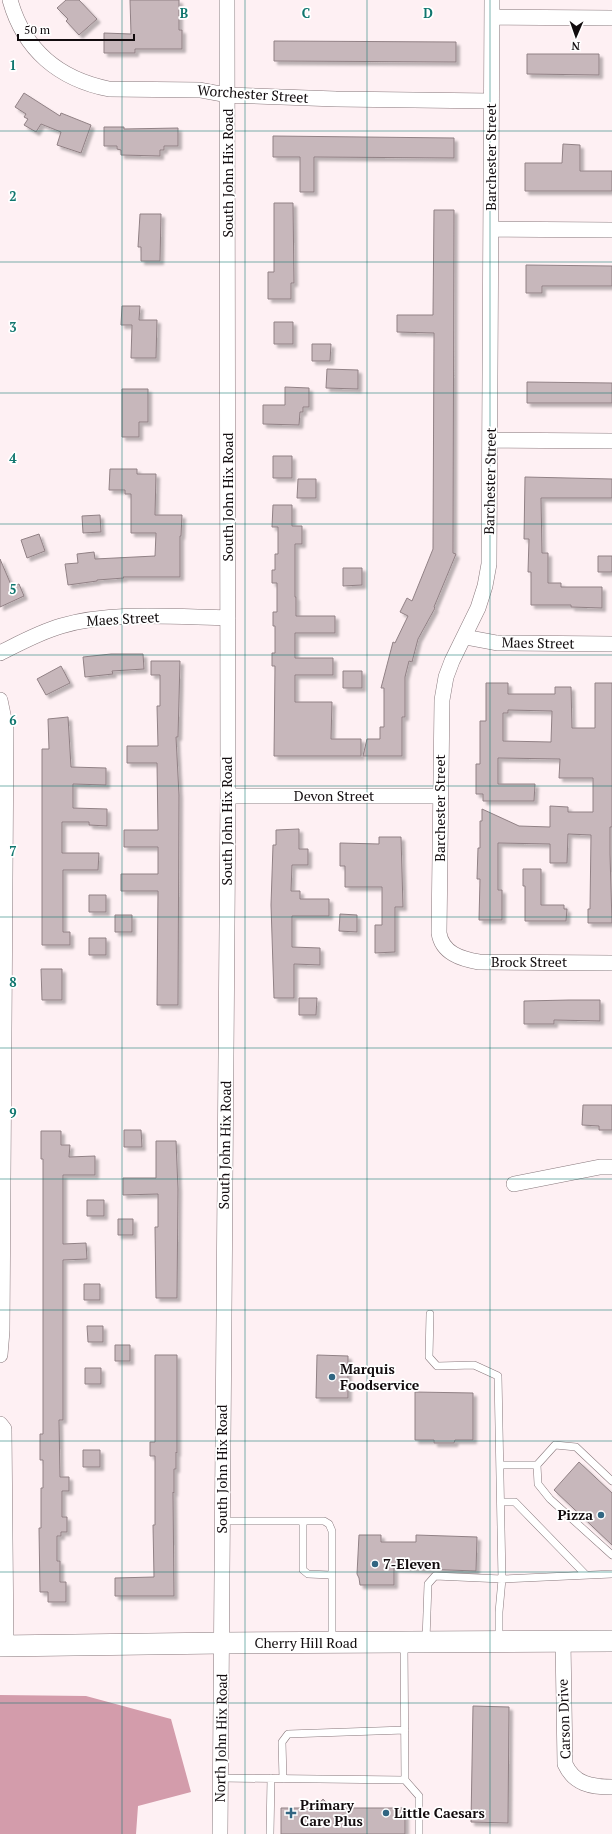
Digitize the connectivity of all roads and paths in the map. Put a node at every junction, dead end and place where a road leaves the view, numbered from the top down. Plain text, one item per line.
1 (10, 0) edge
2 (227, 0) edge
3 (492, 0) edge
4 (492, 17) junction
5 (612, 18) edge
6 (227, 95) junction
7 (491, 100) junction
8 (491, 229) junction
9 (612, 230) edge
10 (490, 440) junction
11 (612, 441) edge
12 (228, 618) junction
13 (465, 637) junction
14 (612, 644) edge
15 (0, 653) edge
16 (0, 700) edge
17 (228, 796) junction
18 (441, 796) junction
19 (2, 896) edge
20 (448, 951) joint
21 (612, 963) edge
22 (612, 1168) edge
23 (514, 1184) dead end
24 (430, 1314) dead end
25 (0, 1354) edge
26 (0, 1424) edge
27 (500, 1465) junction
28 (537, 1465) junction
29 (612, 1481) edge
30 (501, 1502) junction
31 (221, 1522) junction
32 (303, 1522) junction
33 (612, 1555) edge
34 (612, 1574) edge
35 (331, 1575) junction
36 (586, 1575) junction
37 (502, 1579) junction
38 (499, 1642) junction
39 (562, 1642) junction
40 (612, 1642) edge
41 (222, 1643) junction
42 (332, 1643) junction
43 (404, 1643) junction
44 (426, 1643) junction
45 (3, 1646) edge
46 (405, 1730) junction
47 (220, 1778) junction
48 (271, 1778) junction
49 (282, 1779) junction
50 (406, 1780) junction
51 (612, 1787) edge
52 (220, 1834) edge
53 (270, 1834) edge
54 (419, 1834) edge

1 - 6 street, Worchester Street
2 - 6 street, South John Hix Road
3 - 4 street, Barchester Street
4 - 5 street
4 - 7 street, Barchester Street
6 - 7 street, Worchester Street
6 - 12 street, South John Hix Road
7 - 8 street, Barchester Street
8 - 9 street
8 - 10 street, Barchester Street
10 - 11 street
10 - 13 street, Barchester Street
12 - 15 street, Maes Street
12 - 17 street, South John Hix Road
13 - 14 street, Maes Street
13 - 18 street, Barchester Street
16 - 19 street
17 - 18 street, Devon Street
17 - 31 street, South John Hix Road
18 - 20 street, Barchester Street
19 - 25 street
20 - 21 street, Brock Street
22 - 23 street
24 - 27 lane
26 - 45 street
27 - 28 lane
27 - 30 lane
28 - 29 lane
28 - 33 lane
30 - 36 lane
30 - 37 lane
31 - 32 lane
31 - 41 street, South John Hix Road
32 - 35 lane
32 - 35 lane
34 - 36 lane
35 - 42 lane
36 - 37 lane
37 - 38 lane
37 - 44 lane
38 - 39 main road, Cherry Hill Road
38 - 44 main road, Cherry Hill Road
39 - 40 main road, Cherry Hill Road
39 - 51 street, Carson Drive
41 - 42 main road, Cherry Hill Road
41 - 45 main road, Cherry Hill Road
41 - 47 street, North John Hix Road
42 - 43 main road, Cherry Hill Road
43 - 44 main road, Cherry Hill Road
43 - 46 lane
46 - 49 lane
46 - 50 lane
47 - 48 lane
47 - 52 street, North John Hix Road
48 - 49 lane
48 - 53 lane
49 - 50 lane
50 - 54 lane

